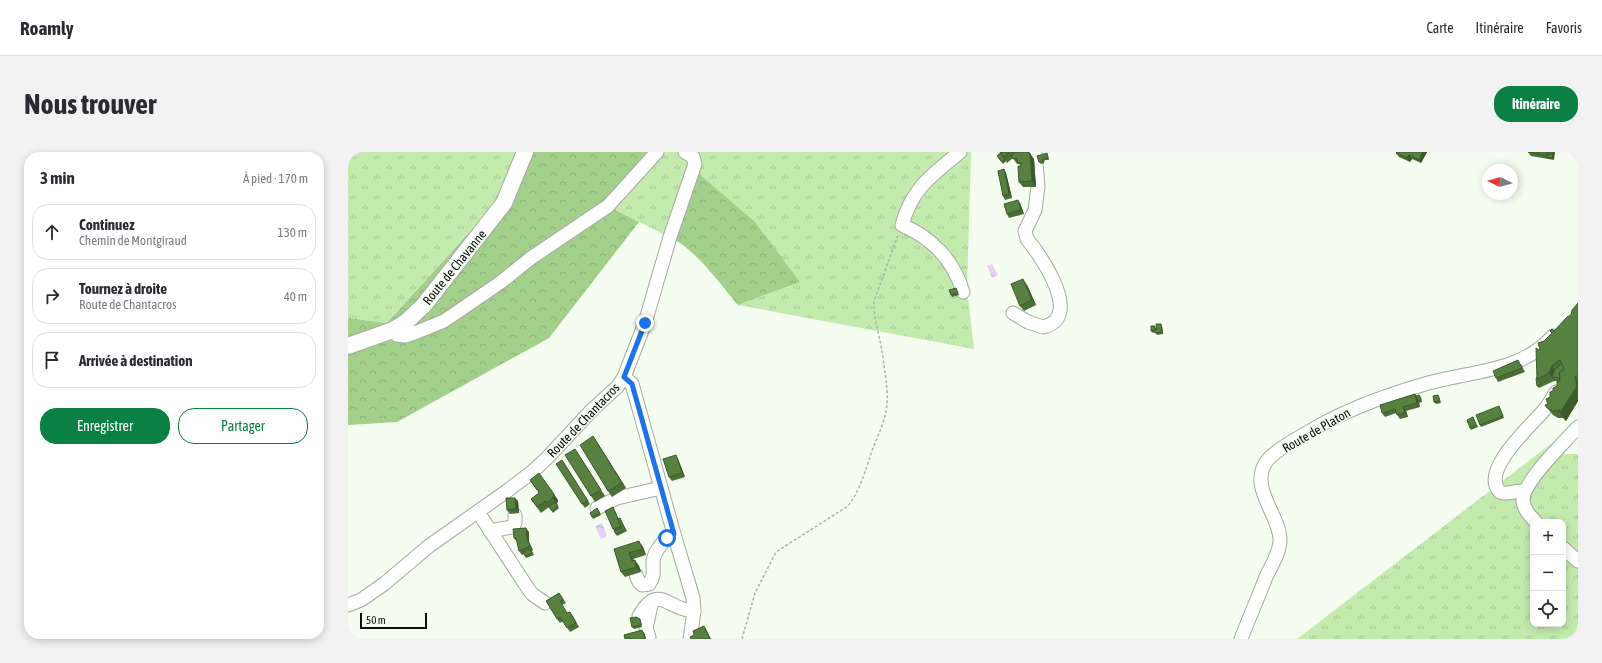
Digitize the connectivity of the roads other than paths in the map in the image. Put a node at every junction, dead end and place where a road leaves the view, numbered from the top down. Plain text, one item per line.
1 (525, 152) edge
2 (657, 152) edge
3 (685, 152) edge
4 (960, 152) edge
5 (1035, 152) edge
6 (963, 292) dead end
7 (1013, 313) dead end
8 (1561, 328) edge
9 (393, 330) junction
10 (348, 346) edge
11 (624, 377) junction
12 (1560, 385) edge
13 (1578, 427) edge
14 (662, 491) junction
15 (1524, 492) junction
16 (600, 510) edge
17 (478, 512) junction
18 (515, 515) edge
19 (1533, 519) edge
20 (490, 531) junction
21 (674, 534) junction
22 (1566, 551) edge
23 (1578, 561) edge
24 (636, 575) edge
25 (653, 600) junction
26 (545, 603) edge
27 (348, 606) edge
28 (694, 611) junction
29 (639, 616) dead end
30 (649, 637) dead end
31 (690, 639) edge
32 (1241, 639) edge

1 - 9 main road, Route de Chavanne
2 - 9 street
3 - 11 street, Route de Chantacros
4 - 6 street
5 - 7 street
8 - 32 street, Route de Platon
9 - 10 main road, Route de Chavanne
11 - 14 street
11 - 17 street, Route de Chantacros
12 - 15 street
13 - 15 street
14 - 16 street
14 - 21 street
15 - 19 street
17 - 20 street
17 - 27 street, Route de Chantacros
18 - 20 street
20 - 26 street
21 - 24 street
21 - 28 street
22 - 23 street
25 - 28 street
25 - 29 street
25 - 30 street
28 - 31 street

